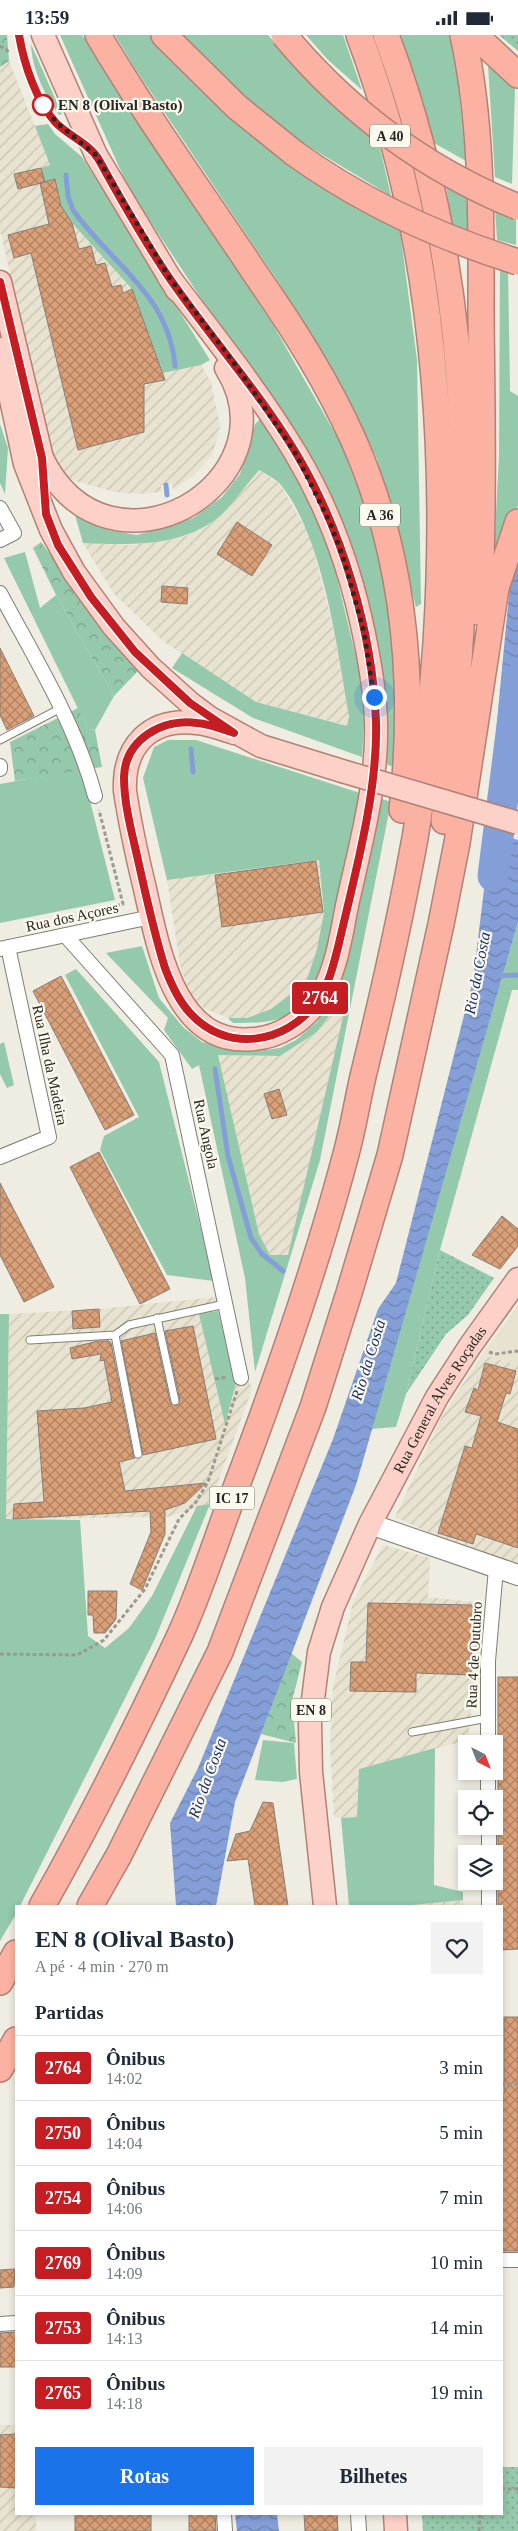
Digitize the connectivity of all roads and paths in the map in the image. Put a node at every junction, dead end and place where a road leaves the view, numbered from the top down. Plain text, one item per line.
1 (19, 35) edge
2 (43, 35) edge
3 (98, 35) edge
4 (164, 35) edge
5 (284, 35) edge
6 (359, 35) edge
7 (386, 35) edge
8 (463, 35) edge
9 (475, 35) edge
10 (518, 75) edge
11 (393, 137) junction
12 (96, 155) junction
13 (518, 207) edge
14 (518, 262) edge
15 (169, 277) junction
16 (0, 282) edge
17 (5, 326) edge
18 (0, 349) edge
19 (42, 458) junction
20 (0, 508) edge
21 (46, 514) junction
22 (518, 522) edge
23 (0, 540) edge
24 (0, 593) edge
25 (61, 708) junction
26 (234, 733) junction
27 (0, 740) edge
28 (468, 771) junction
29 (95, 796) joint
30 (518, 823) edge
31 (74, 916) dead end
32 (151, 917) junction
33 (65, 935) junction
34 (4, 948) edge
35 (414, 1043) junction
36 (365, 1068) junction
37 (0, 1157) edge
38 (518, 1279) edge
39 (225, 1304) junction
40 (157, 1318) junction
41 (115, 1335) junction
42 (30, 1341) dead end
43 (470, 1346) junction
44 (518, 1351) edge
45 (241, 1378) joint
46 (175, 1401) dead end
47 (138, 1454) dead end
48 (370, 1524) junction
49 (496, 1568) junction
50 (518, 1575) edge
51 (0, 1654) edge
52 (488, 1718) junction
53 (412, 1731) dead end
54 (488, 1735) edge
55 (489, 1890) edge
56 (43, 1905) edge
57 (91, 1905) edge
58 (325, 1905) edge
59 (489, 1905) edge
60 (15, 1955) edge
61 (0, 1981) edge
62 (15, 2042) edge
63 (0, 2069) edge
64 (503, 2084) edge
65 (518, 2084) edge
66 (503, 2260) edge
67 (518, 2260) edge
68 (15, 2323) edge
69 (0, 2324) edge
70 (503, 2489) edge
71 (518, 2489) edge
72 (224, 2515) edge
73 (358, 2515) edge
74 (396, 2515) edge
75 (480, 2515) edge
76 (225, 2531) edge
77 (359, 2531) edge
78 (396, 2531) edge
79 (479, 2531) edge

1 - 12 lane
2 - 12 main road
3 - 36 highway, A 36
4 - 14 highway, bridge
5 - 11 highway, A 40, bridge
6 - 11 highway
7 - 35 highway
8 - 28 highway
9 - 10 highway
11 - 13 highway, A 40, bridge
11 - 36 highway
12 - 15 main road
15 - 19 main road
15 - 32 main road
16 - 17 main road
17 - 19 main road
18 - 21 main road
19 - 21 main road
20 - 23 street
21 - 26 main road
22 - 28 highway
24 - 25 street
25 - 27 lane
25 - 29 street
26 - 30 main road, bridge
26 - 32 main road
28 - 35 highway
29 - 31 path
32 - 33 street, Rua dos Açores
33 - 34 street, Rua dos Açores
33 - 39 street, Rua Angola
34 - 37 street, Rua Ilha da Madeira
35 - 57 highway, IC 17
36 - 56 highway, IC 17
38 - 43 main road, Rua General Alves Roçadas
39 - 40 lane
39 - 45 street, Rua Angola
40 - 41 lane
40 - 46 lane
41 - 42 lane
41 - 47 lane
43 - 44 path
43 - 48 main road, Rua General Alves Roçadas
45 - 51 path
48 - 49 street
48 - 58 main road, EN 8
49 - 50 street
49 - 52 street, Rua 4 de Outubro
52 - 53 lane
52 - 54 street, Rua 4 de Outubro
55 - 59 street
60 - 61 highway
62 - 63 highway
64 - 65 path
66 - 67 street
68 - 69 street
70 - 71 path
72 - 76 street
73 - 77 street
74 - 78 main road
75 - 79 path

